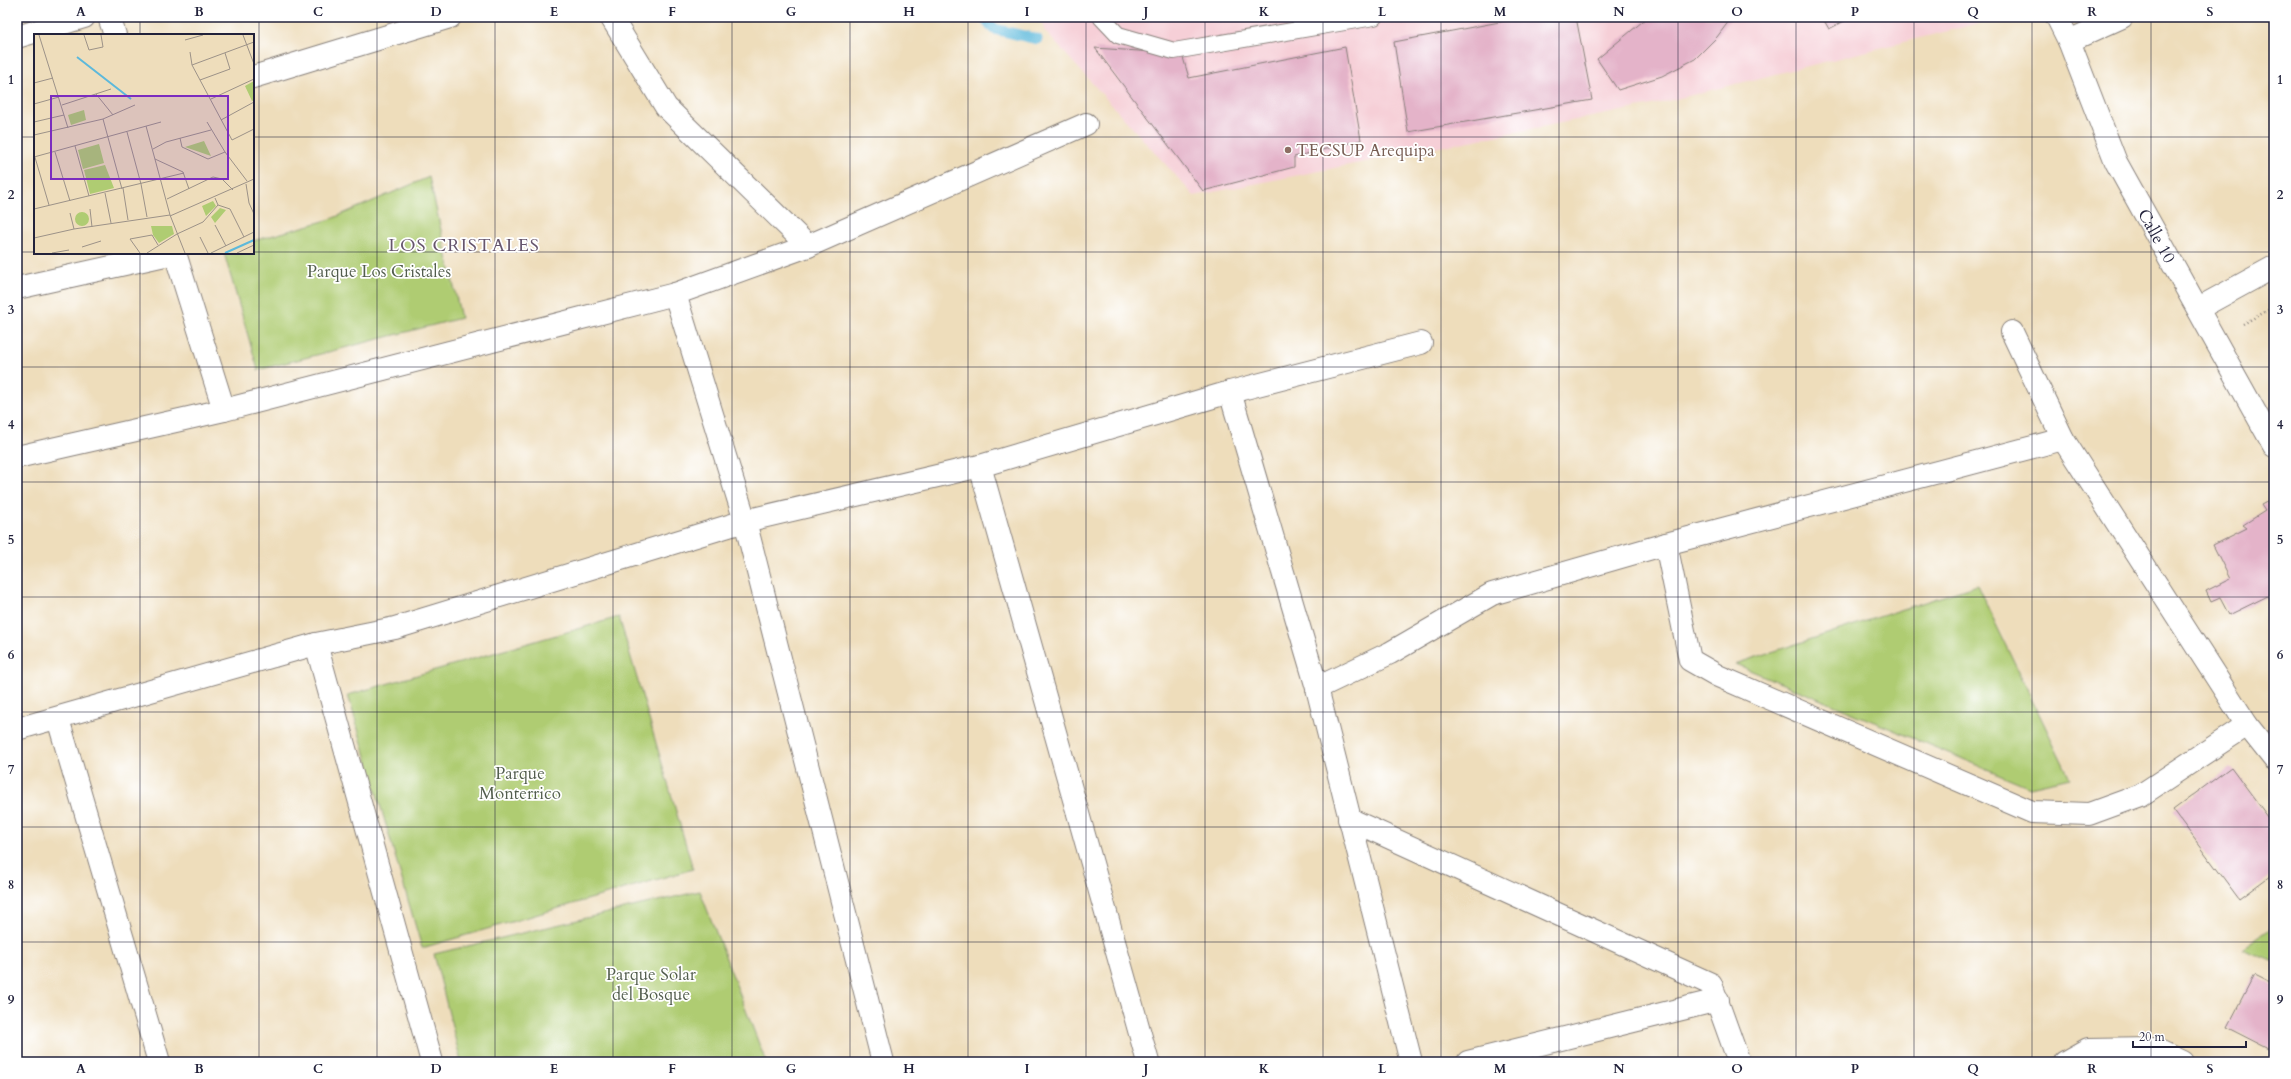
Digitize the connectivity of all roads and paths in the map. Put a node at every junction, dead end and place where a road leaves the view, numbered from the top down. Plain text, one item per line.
1 (84, 17) edge
2 (109, 17) edge
3 (450, 17) edge
4 (611, 17) edge
5 (1101, 17) edge
6 (1374, 17) edge
7 (2057, 17) edge
8 (2122, 17) edge
9 (115, 34) edge
10 (17, 37) edge
11 (2069, 41) junction
12 (254, 78) edge
13 (1086, 124) dead end
14 (808, 246) junction
15 (170, 254) edge
16 (175, 254) edge
17 (2274, 267) edge
18 (17, 288) edge
19 (675, 294) junction
20 (2274, 307) edge
21 (2199, 308) junction
22 (2240, 326) dead end
23 (2012, 332) dead end
24 (1421, 342) dead end
25 (1230, 392) junction
26 (224, 410) junction
27 (2062, 439) junction
28 (2274, 446) edge
29 (17, 457) edge
30 (980, 466) junction
31 (745, 521) junction
32 (1666, 544) junction
33 (316, 644) junction
34 (1317, 688) junction
35 (58, 719) junction
36 (2247, 725) junction
37 (17, 730) edge
38 (2274, 759) edge
39 (1349, 819) junction
40 (1718, 1000) junction
41 (159, 1062) edge
42 (432, 1062) edge
43 (883, 1062) edge
44 (1148, 1062) edge
45 (1411, 1062) edge
46 (1468, 1062) edge
47 (1739, 1062) edge
48 (2065, 1062) edge
49 (2182, 1062) edge

1 - 10 street
2 - 9 street
3 - 12 street
4 - 14 street
5 - 6 lane
7 - 11 street, Calle 10
8 - 11 street
11 - 21 street, Calle 10
13 - 14 street
14 - 19 street
15 - 18 street
16 - 26 street
17 - 21 street
19 - 26 street
19 - 31 street
20 - 22 path
21 - 28 street, Calle 10
23 - 27 street
24 - 25 street
25 - 30 street
25 - 34 street
26 - 29 street
27 - 32 street
27 - 36 street
30 - 31 street
30 - 44 street
31 - 33 street
31 - 43 street
32 - 34 street
32 - 36 street
33 - 35 street
33 - 42 street
34 - 39 street
35 - 37 street
35 - 41 street
36 - 38 street
39 - 40 street
39 - 45 street
40 - 46 street
40 - 47 street
48 - 49 street

